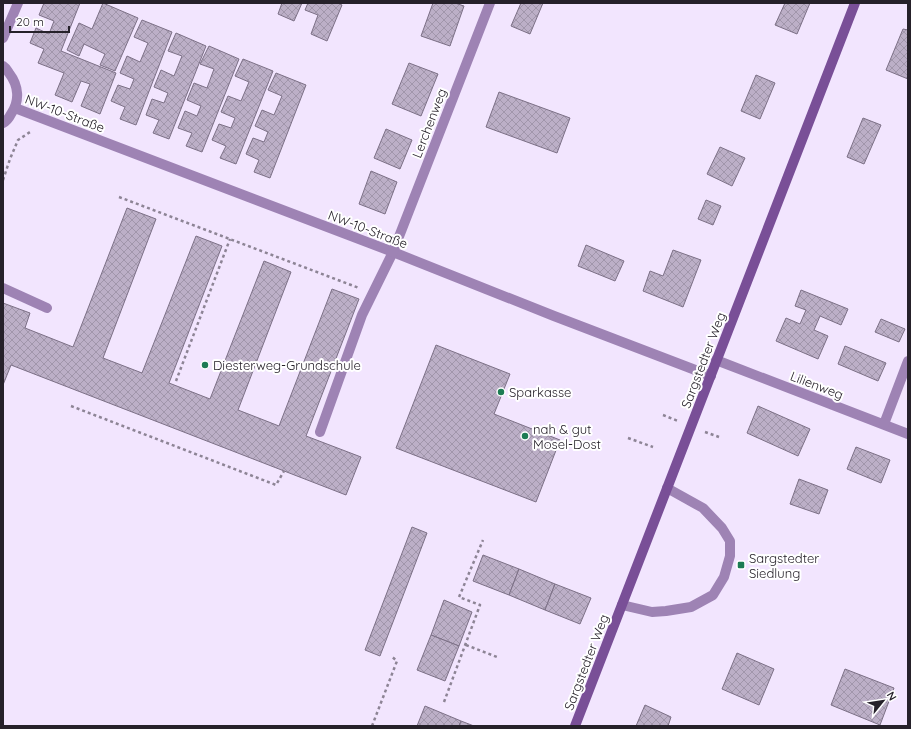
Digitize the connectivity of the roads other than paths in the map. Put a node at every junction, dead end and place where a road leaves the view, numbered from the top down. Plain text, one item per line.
1 (18, 3) edge
2 (490, 3) edge
3 (855, 3) edge
4 (3, 38) edge
5 (3, 66) edge
6 (15, 108) junction
7 (3, 123) edge
8 (393, 252) junction
9 (3, 288) edge
10 (47, 308) dead end
11 (716, 360) junction
12 (908, 361) edge
13 (711, 376) junction
14 (884, 424) junction
15 (320, 432) dead end
16 (908, 434) edge
17 (667, 488) junction
18 (622, 605) junction
19 (576, 726) edge

1 - 4 street
2 - 8 street, Lerchenweg
3 - 11 street, Sargstedter Weg
5 - 6 street
6 - 7 street
6 - 8 street, NW-10-Straße
8 - 13 street, NW-10-Straße
8 - 15 street, Lerchenweg
9 - 10 street
11 - 13 street, Sargstedter Weg
11 - 14 street, Lilienweg
12 - 14 street
13 - 17 street, Sargstedter Weg
14 - 16 street, Lilienweg
17 - 18 street, Sargstedter Weg
17 - 18 street
18 - 19 street, Sargstedter Weg

